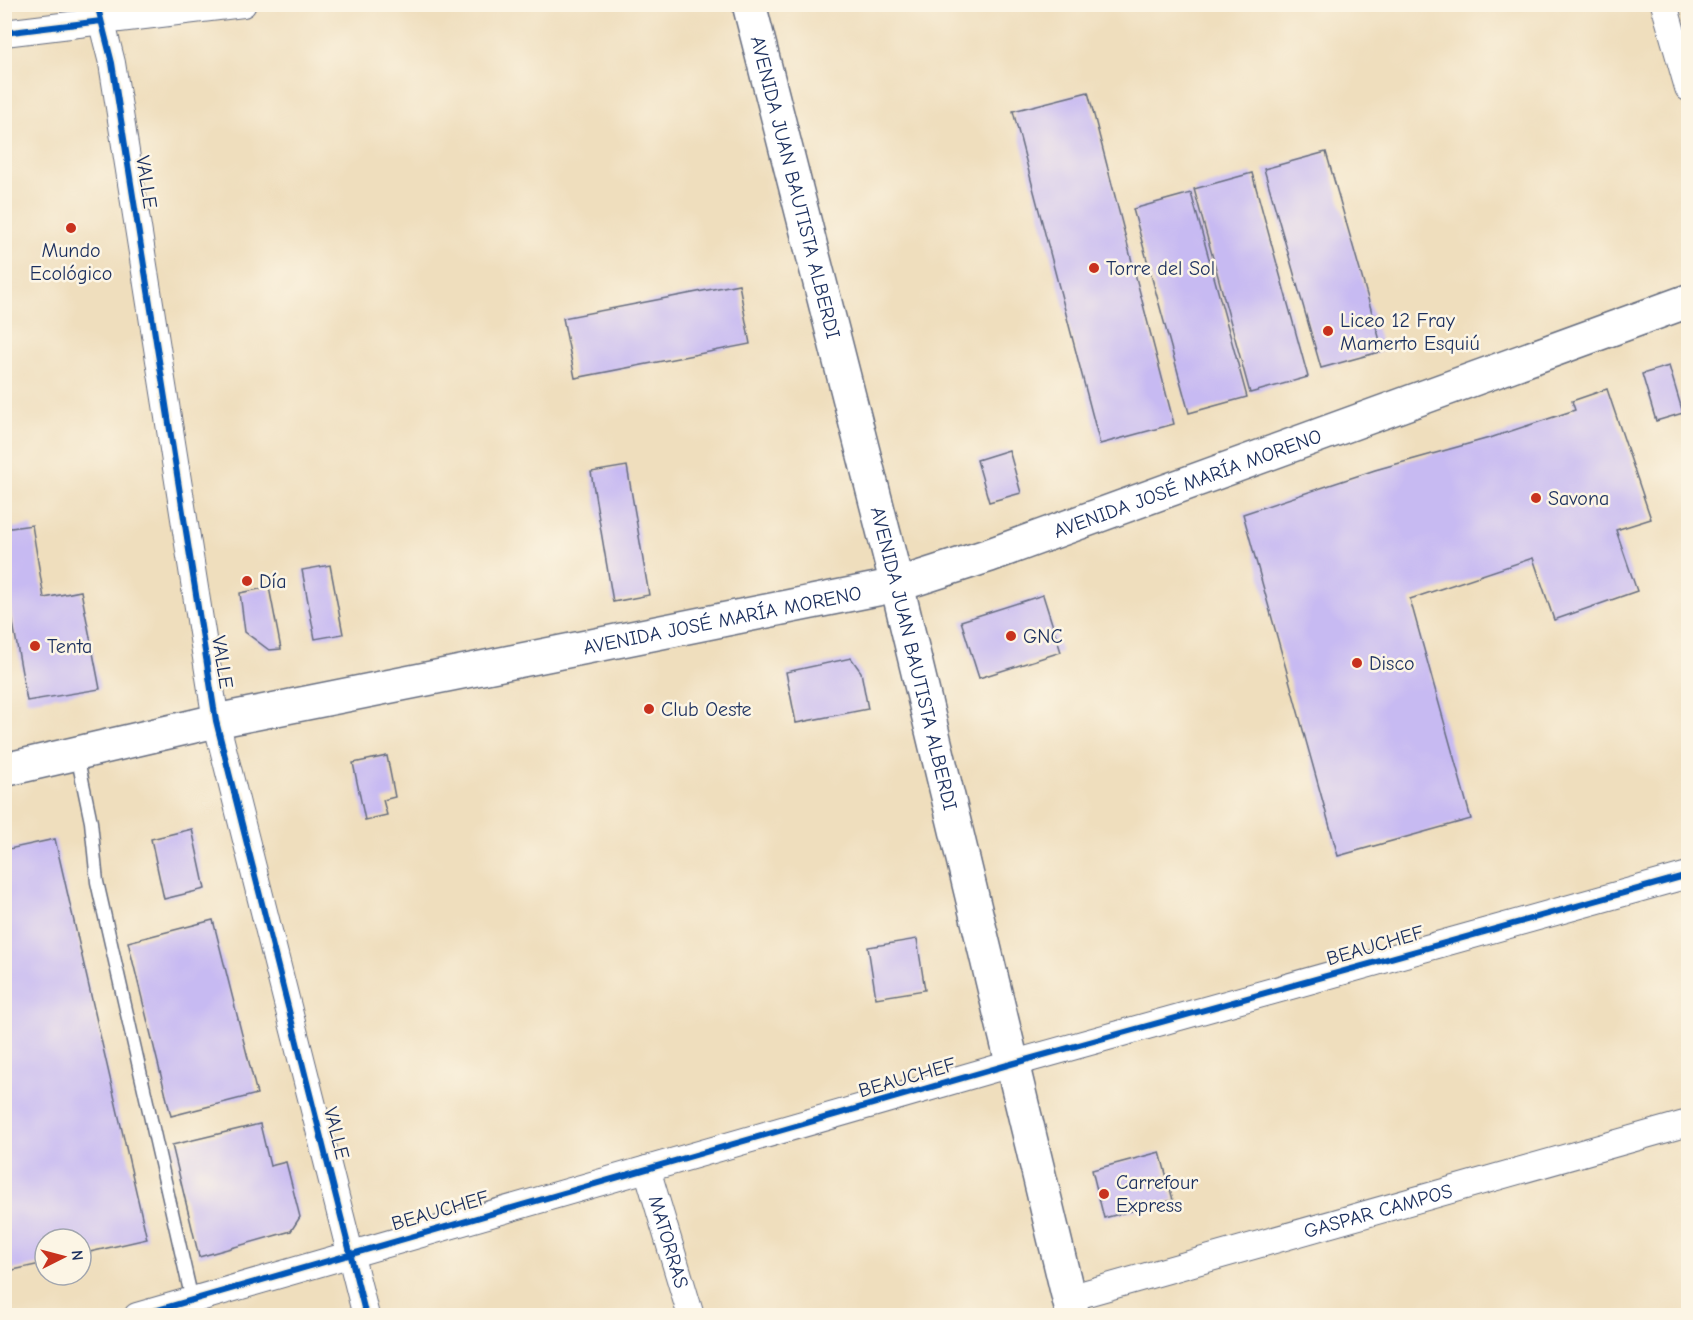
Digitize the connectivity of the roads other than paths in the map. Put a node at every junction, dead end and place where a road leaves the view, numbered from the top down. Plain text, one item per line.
1 (243, 4) edge
2 (749, 4) edge
3 (1664, 4) edge
4 (99, 13) edge
5 (4, 33) edge
6 (1689, 88) edge
7 (1689, 301) edge
8 (897, 585) junction
9 (216, 721) junction
10 (77, 754) junction
11 (4, 770) edge
12 (1689, 875) edge
13 (1011, 1064) junction
14 (1689, 1123) edge
15 (647, 1169) junction
16 (350, 1252) junction
17 (192, 1300) junction
18 (1071, 1307) edge
19 (137, 1316) edge
20 (366, 1316) edge
21 (691, 1316) edge

1 - 4 street
2 - 8 main road, AVENIDA JUAN BAUTISTA ALBERDI
3 - 6 street
4 - 5 street
4 - 9 street, VALLE
7 - 8 main road, AVENIDA JOSÉ MARÍA MORENO
8 - 9 main road, AVENIDA JOSÉ MARÍA MORENO
8 - 13 main road, AVENIDA JUAN BAUTISTA ALBERDI
9 - 10 main road, AVENIDA JOSÉ MARÍA MORENO
9 - 16 street, VALLE
10 - 11 main road, AVENIDA JOSÉ MARÍA MORENO
10 - 17 lane
12 - 13 street, BEAUCHEF
13 - 15 street, BEAUCHEF
13 - 18 main road, AVENIDA JUAN BAUTISTA ALBERDI
14 - 18 street, GASPAR CAMPOS
15 - 16 street, BEAUCHEF
15 - 21 street, MATORRAS
16 - 17 street, BEAUCHEF
16 - 20 street, VALLE
17 - 19 street, BEAUCHEF

